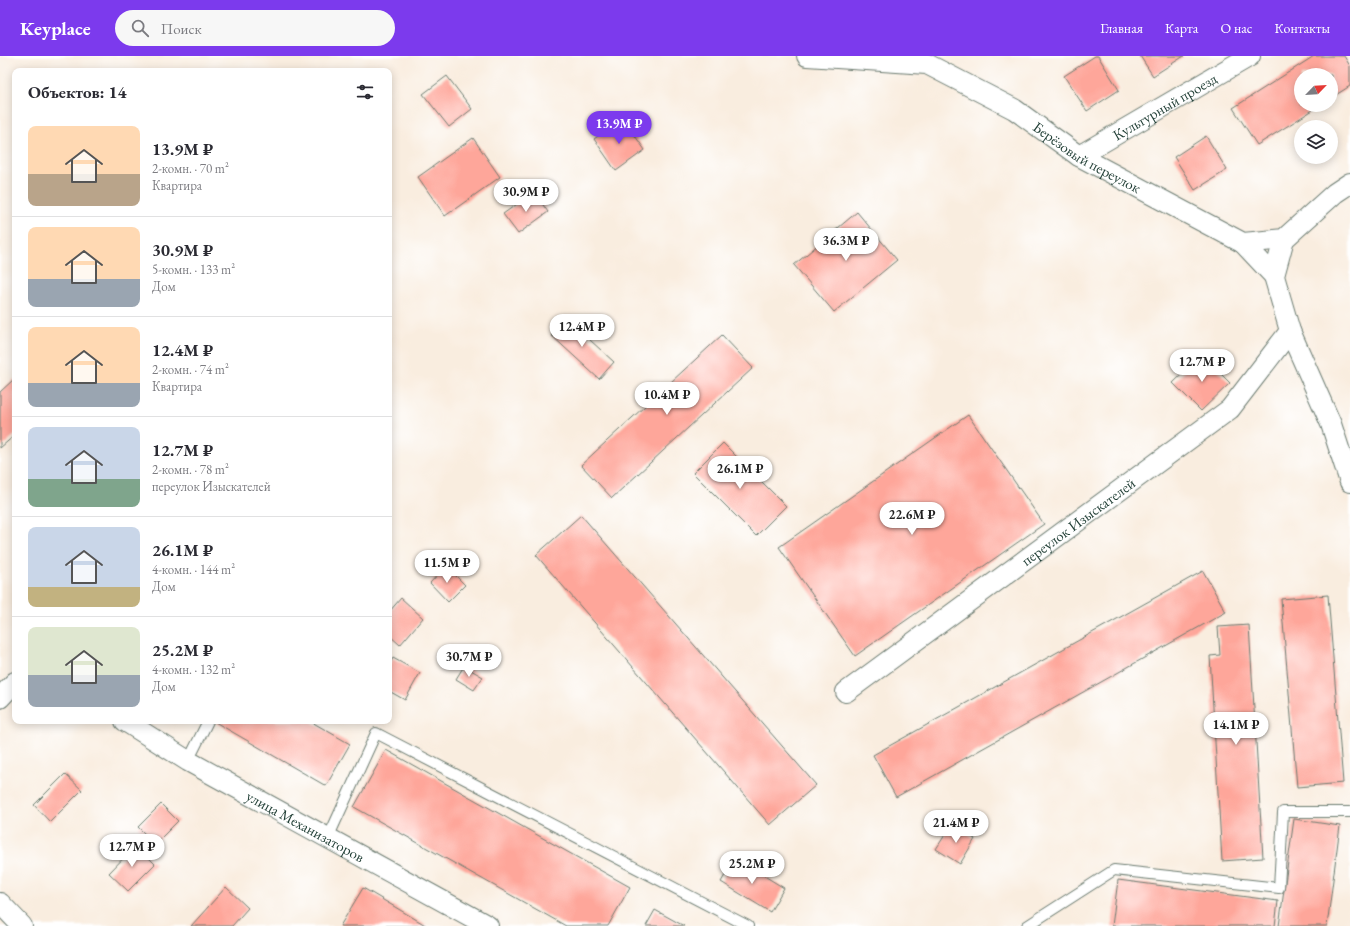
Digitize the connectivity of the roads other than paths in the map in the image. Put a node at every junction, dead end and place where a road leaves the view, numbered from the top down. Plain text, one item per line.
1 (807, 56) edge
2 (1250, 56) edge
3 (929, 60) edge
4 (1079, 156) junction
5 (1350, 182) edge
6 (1284, 239) junction
7 (1243, 243) junction
8 (1274, 276) junction
9 (1290, 331) junction
10 (1348, 471) edge
11 (12, 685) edge
12 (846, 692) dead end
13 (0, 698) edge
14 (130, 724) edge
15 (206, 724) edge
16 (188, 761) junction
17 (1350, 812) edge
18 (328, 838) junction
19 (0, 902) edge
20 (22, 926) edge
21 (488, 926) edge
22 (748, 926) edge
23 (1027, 926) edge

1 - 3 street, Берёзовый переулок
2 - 4 street, Культурный проезд
3 - 4 street, Берёзовый переулок
4 - 7 street, Берёзовый переулок
5 - 6 street
6 - 7 street
6 - 8 street
7 - 8 street
8 - 9 street
9 - 10 street
9 - 12 street, переулок Изыскателей
11 - 13 street
14 - 16 street, улица Механизаторов
15 - 16 lane
16 - 18 street, улица Механизаторов
17 - 23 lane
18 - 21 street, улица Механизаторов
18 - 22 lane
19 - 20 street

